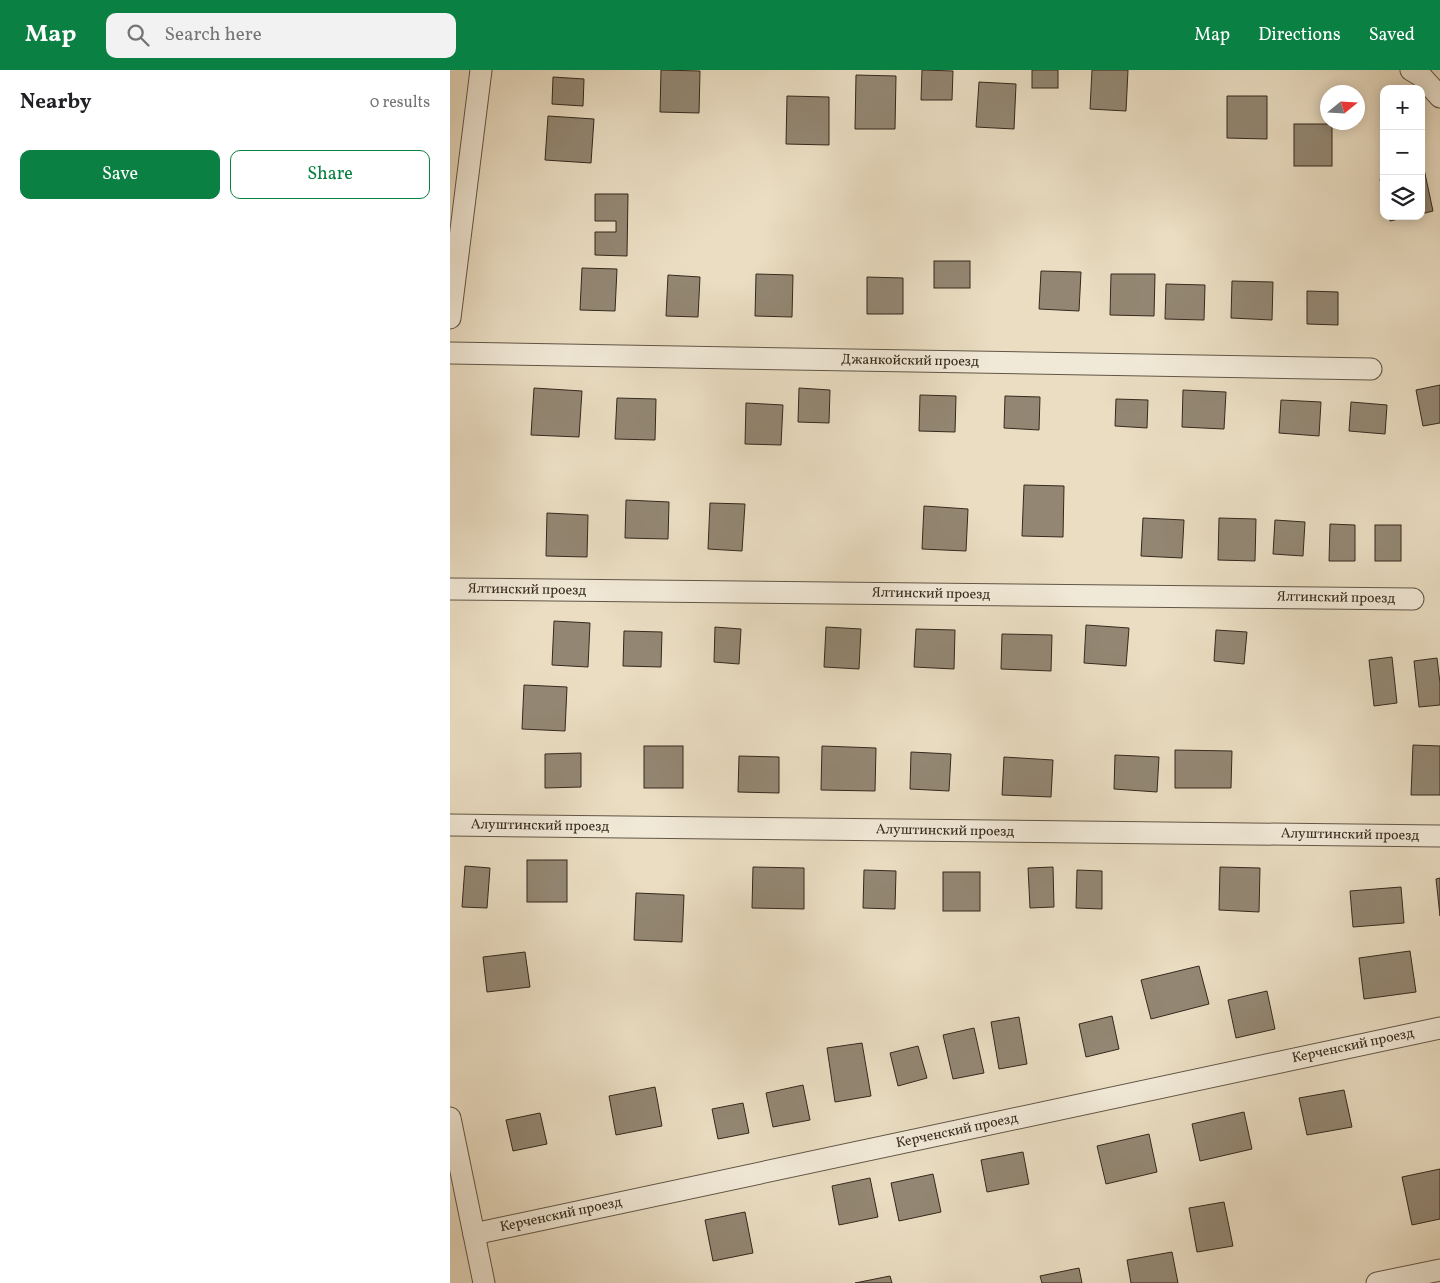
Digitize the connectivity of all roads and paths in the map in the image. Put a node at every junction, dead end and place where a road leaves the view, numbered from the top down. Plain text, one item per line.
1 (481, 70) edge
2 (1411, 70) edge
3 (1440, 97) edge
4 (450, 318) edge
5 (450, 353) edge
6 (1371, 369) dead end
7 (450, 589) edge
8 (1413, 599) dead end
9 (450, 825) edge
10 (1440, 836) edge
11 (1440, 1028) edge
12 (450, 1118) edge
13 (474, 1234) junction
14 (1440, 1270) edge
15 (484, 1283) edge
16 (1377, 1283) edge

1 - 4 street
2 - 3 street
5 - 6 street, Джанкойский проезд
7 - 8 street, Ялтинский проезд
9 - 10 street, Алуштинский проезд
11 - 13 street, Керченский проезд
12 - 13 street
13 - 15 street
14 - 16 street

